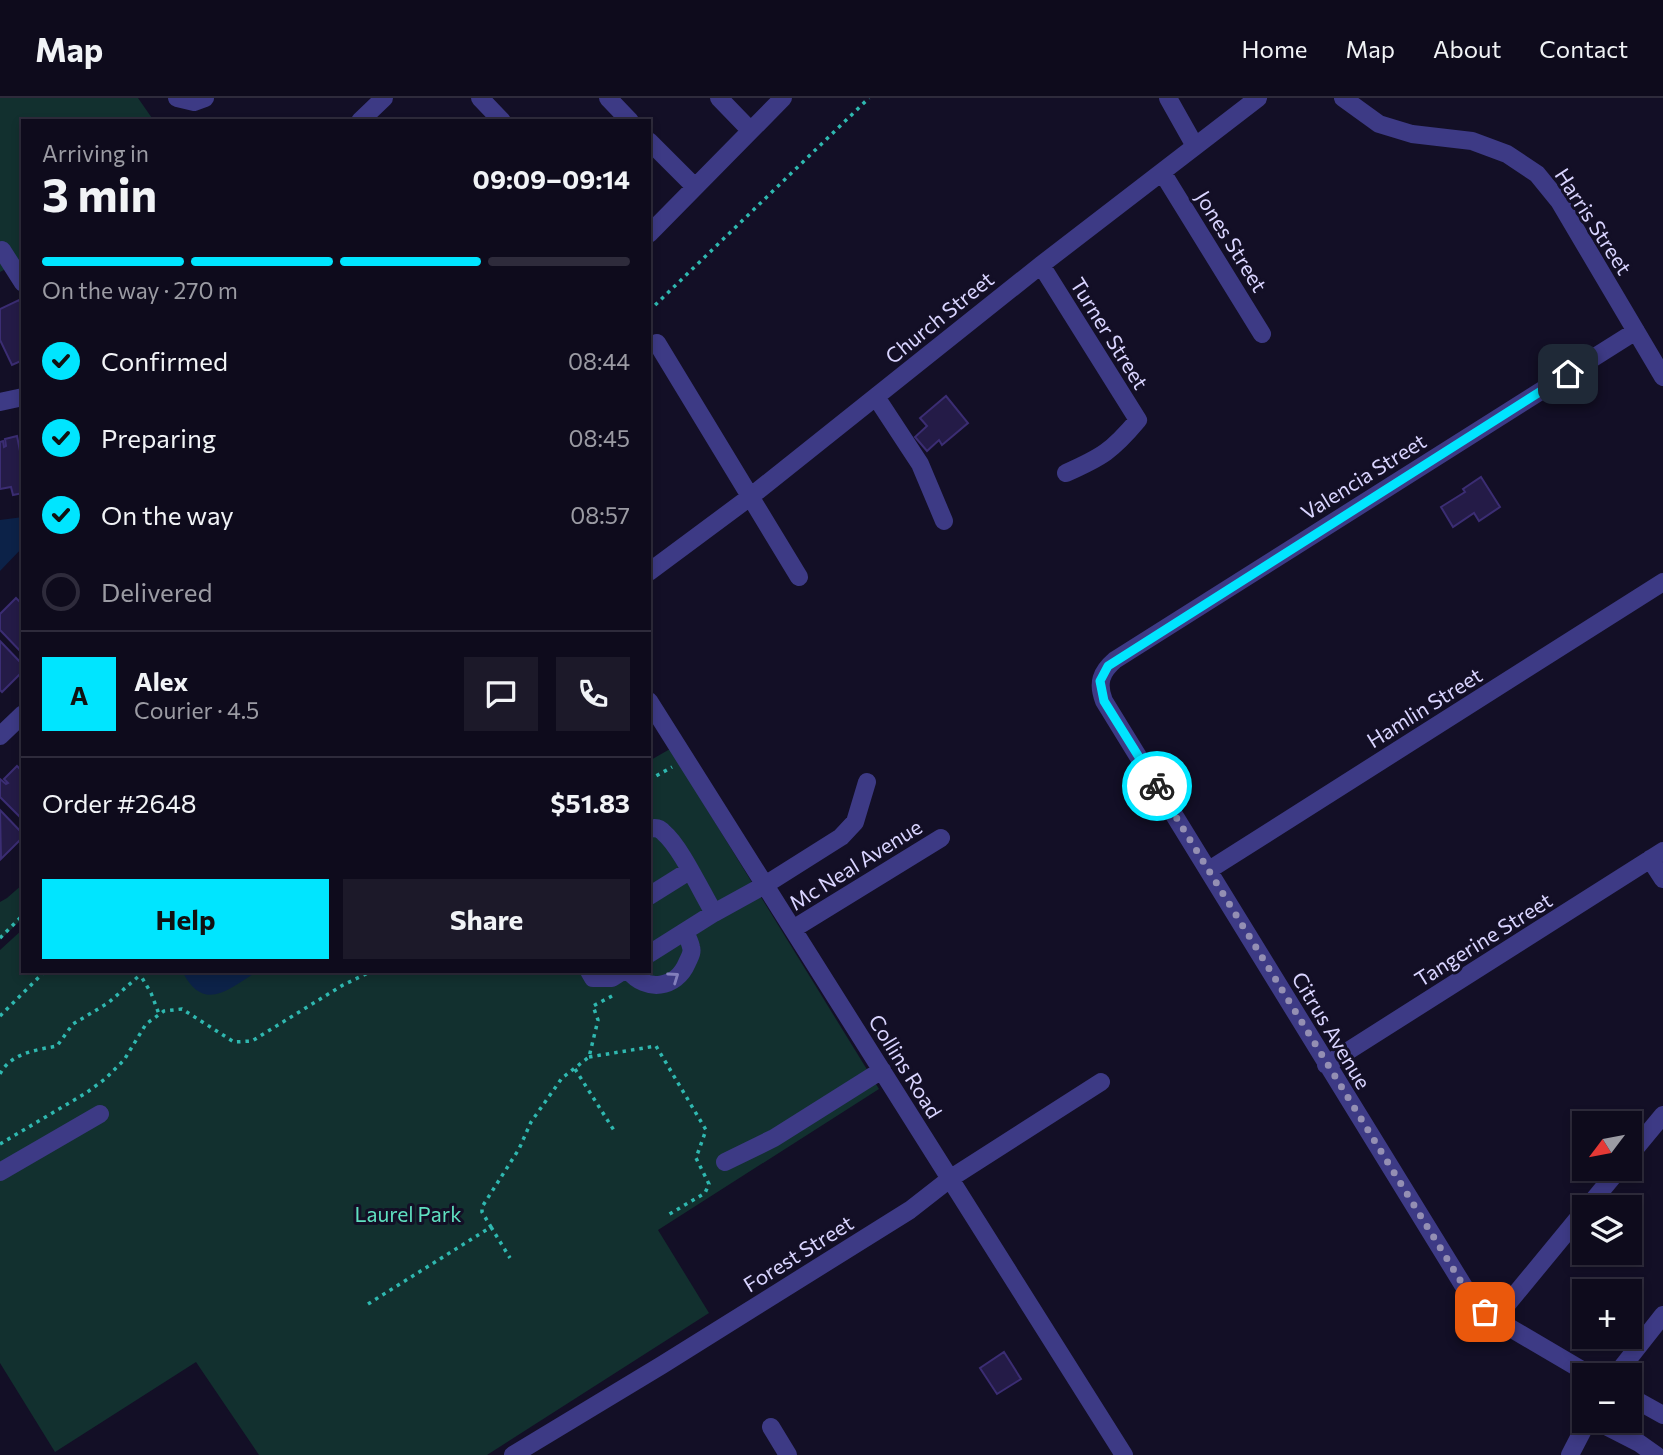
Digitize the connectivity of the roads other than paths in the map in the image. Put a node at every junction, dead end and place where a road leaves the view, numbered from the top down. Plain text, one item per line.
1 (177, 98) edge
2 (205, 98) edge
3 (384, 98) edge
4 (480, 98) edge
5 (608, 98) edge
6 (719, 98) edge
7 (783, 98) edge
8 (1168, 98) edge
9 (1258, 98) edge
10 (1343, 98) edge
11 (362, 119) edge
12 (500, 119) edge
13 (628, 119) edge
14 (750, 130) junction
15 (651, 143) edge
16 (1195, 146) junction
17 (1163, 172) junction
18 (694, 186) junction
19 (651, 232) edge
20 (2, 250) dead end
21 (1041, 265) junction
22 (21, 280) edge
23 (1636, 331) junction
24 (1262, 334) dead end
25 (657, 343) dead end
26 (1663, 377) edge
27 (21, 397) edge
28 (876, 397) junction
29 (0, 402) edge
30 (1066, 473) dead end
31 (750, 497) junction
32 (944, 521) dead end
33 (651, 571) edge
34 (799, 577) dead end
35 (1663, 582) edge
36 (1115, 660) joint
37 (651, 704) edge
38 (21, 716) edge
39 (0, 736) edge
40 (867, 782) dead end
41 (651, 829) edge
42 (941, 838) dead end
43 (1657, 855) edge
44 (1209, 870) junction
45 (689, 871) junction
46 (1663, 879) edge
47 (765, 885) junction
48 (651, 895) edge
49 (714, 913) junction
50 (793, 929) junction
51 (685, 932) junction
52 (651, 953) edge
53 (590, 973) edge
54 (621, 973) edge
55 (1326, 1065) junction
56 (881, 1070) junction
57 (1101, 1082) dead end
58 (100, 1114) dead end
59 (1663, 1115) edge
60 (1642, 1140) edge
61 (725, 1162) dead end
62 (0, 1172) edge
63 (951, 1178) junction
64 (1609, 1181) edge
65 (1597, 1195) edge
66 (1572, 1226) edge
67 (1663, 1315) edge
68 (1495, 1319) junction
69 (1625, 1363) edge
70 (1572, 1364) edge
71 (1642, 1403) edge
72 (1663, 1415) edge
73 (771, 1427) dead end
74 (1581, 1433) edge
75 (1619, 1433) edge
76 (513, 1455) edge
77 (788, 1455) edge
78 (1124, 1455) edge
79 (1570, 1455) edge
80 (1656, 1455) edge

1 - 2 street
3 - 11 street
4 - 12 street
5 - 13 street
6 - 14 street
7 - 14 street
8 - 16 street
9 - 16 street, Church Street
10 - 23 street, Harris Street
14 - 18 street
15 - 18 street
16 - 17 street, Church Street
17 - 21 street, Church Street
17 - 24 street, Jones Street
18 - 19 street
20 - 22 street
21 - 28 street, Church Street
21 - 30 street, Turner Street
23 - 26 street, Harris Street
23 - 36 street, Valencia Street
25 - 31 street
27 - 29 street
28 - 31 street, Church Street
28 - 32 street
31 - 33 street, Church Street
31 - 34 street
35 - 44 street, Hamlin Street
36 - 44 street, Citrus Avenue
37 - 47 street, Collins Road
38 - 39 street
40 - 47 street
41 - 45 street
42 - 50 street, Mc Neal Avenue
43 - 46 street
43 - 55 street, Tangerine Street
44 - 55 street, Citrus Avenue
45 - 48 street
45 - 49 street
47 - 49 street
47 - 50 street, Collins Road
49 - 51 street
50 - 56 street, Collins Road
51 - 52 street
54 -> 51 street
53 - 54 street
55 - 68 street, Citrus Avenue
56 - 61 street
56 - 63 street, Collins Road
57 - 63 street, Forest Street
58 - 62 street
59 - 60 street
63 - 76 street, Forest Street
63 - 78 street, Collins Road
64 - 65 street
66 - 68 street
67 - 69 street
68 - 70 street, Citrus Avenue
71 - 72 street
73 - 77 street
74 - 79 street
75 - 80 street

